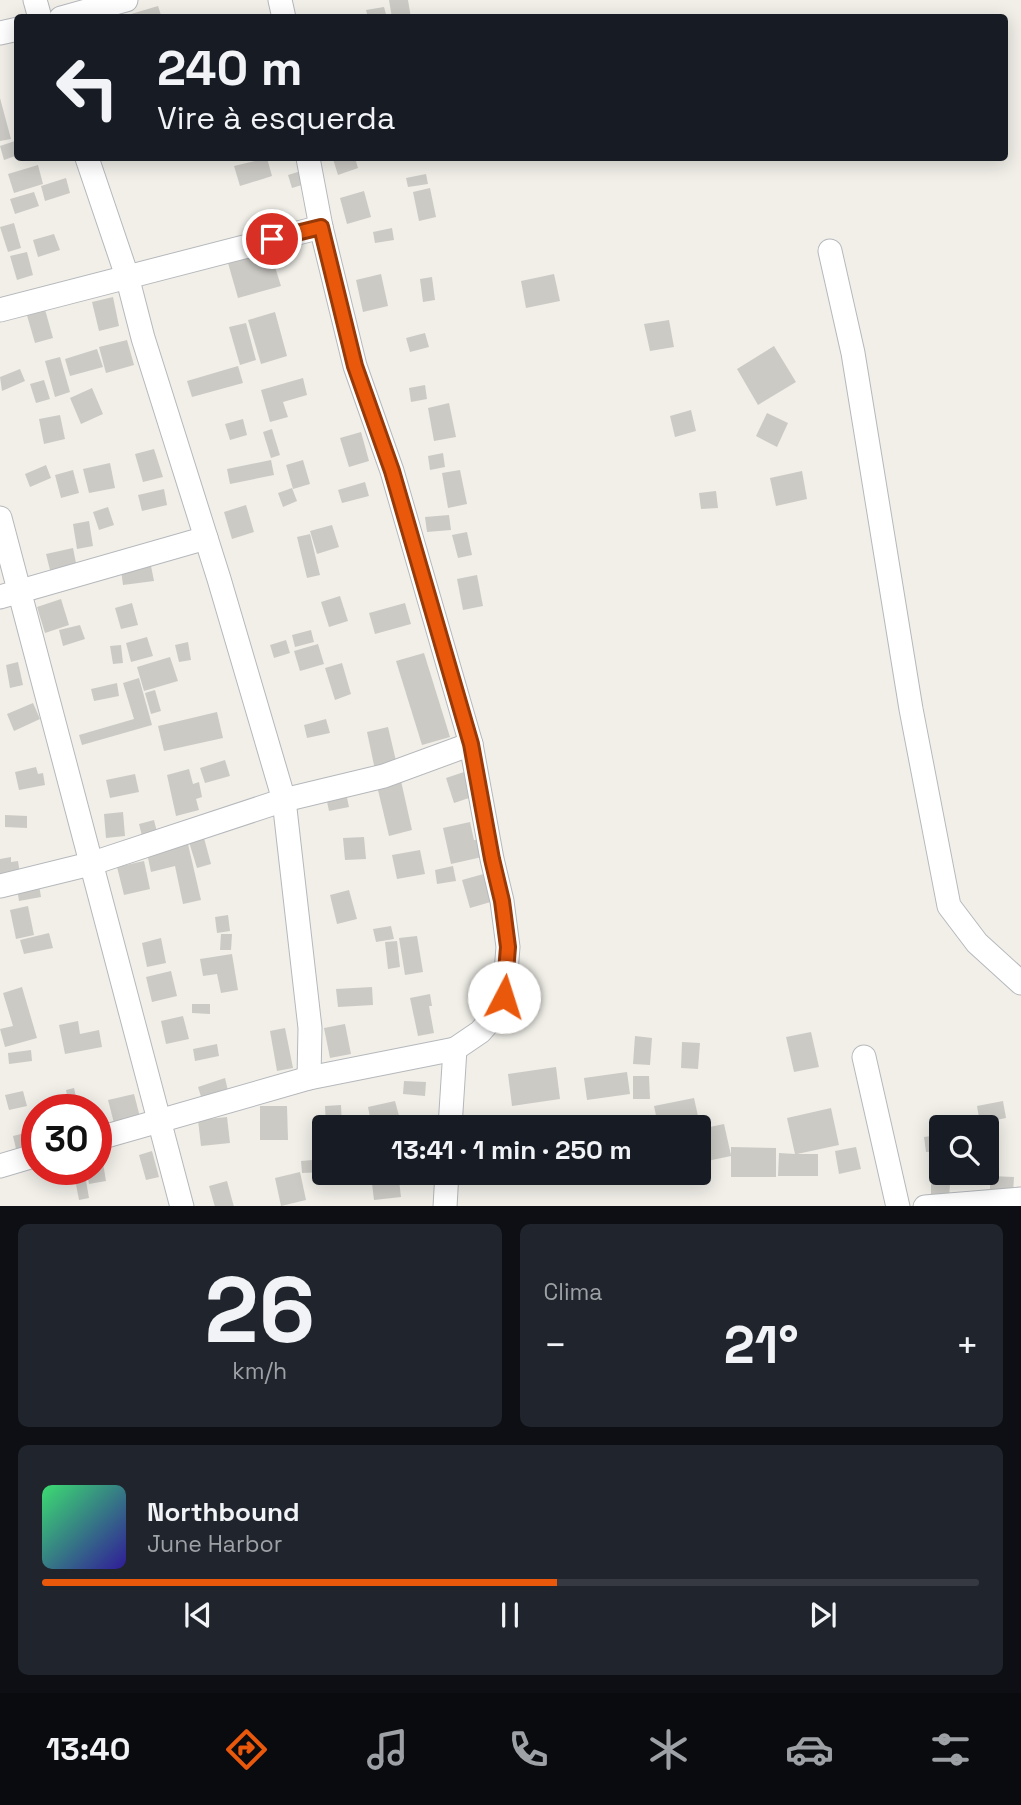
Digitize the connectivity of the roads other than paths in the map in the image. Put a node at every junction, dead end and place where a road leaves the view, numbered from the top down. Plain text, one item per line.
1 (126, 0) edge
2 (75, 14) edge
3 (88, 161) edge
4 (310, 161) edge
5 (321, 227) junction
6 (830, 251) dead end
7 (127, 275) junction
8 (0, 310) edge
9 (0, 517) edge
10 (206, 538) junction
11 (10, 594) edge
12 (471, 744) junction
13 (284, 800) junction
14 (90, 864) junction
15 (0, 886) edge
16 (1021, 983) edge
17 (456, 1049) junction
18 (864, 1058) dead end
19 (309, 1078) junction
20 (451, 1115) edge
21 (161, 1123) junction
22 (112, 1135) edge
23 (21, 1160) edge
24 (0, 1166) edge
25 (446, 1185) edge
26 (1021, 1199) edge
27 (182, 1206) edge
28 (445, 1206) edge
29 (898, 1206) edge
30 (925, 1206) edge

1 - 2 street
3 - 7 street
4 - 5 street
5 - 7 street
5 - 12 street
6 - 16 street
7 - 8 street
7 - 10 street
9 - 11 street
10 - 11 street
10 - 13 street
11 - 14 street
12 - 13 street
12 - 17 street
13 - 14 street
13 - 19 street
14 - 15 street
14 - 21 street
17 - 19 street
17 - 20 street
18 - 29 street
19 - 21 street
21 - 22 street
21 - 27 street
23 - 24 street
25 - 28 street
26 - 30 street

